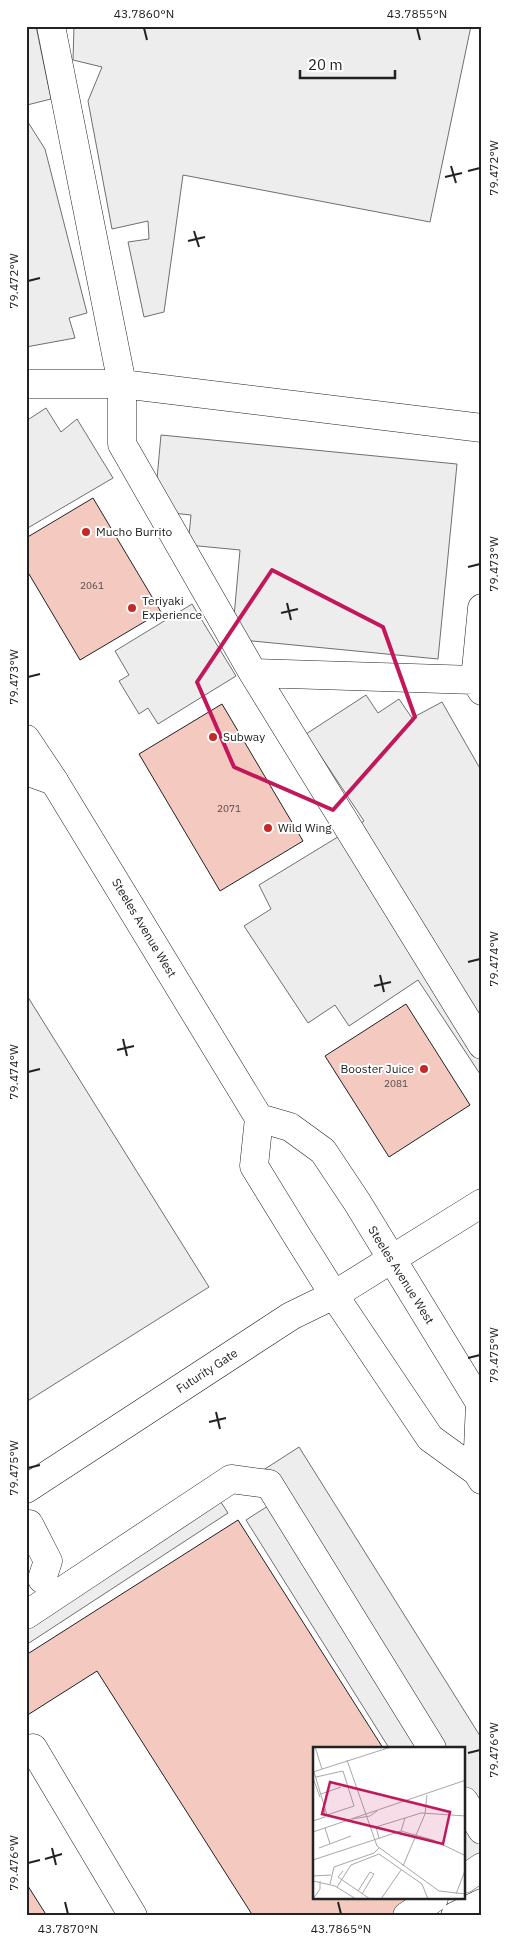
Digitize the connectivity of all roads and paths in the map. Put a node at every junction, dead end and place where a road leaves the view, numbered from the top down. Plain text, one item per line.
1 (51, 26) edge
2 (26, 384) edge
3 (122, 384) junction
4 (482, 428) edge
5 (482, 608) edge
6 (253, 673) junction
7 (478, 686) edge
8 (26, 739) edge
9 (26, 771) edge
10 (54, 781) junction
11 (482, 1045) edge
12 (260, 1118) junction
13 (482, 1202) edge
14 (391, 1260) junction
15 (334, 1295) junction
16 (479, 1476) edge
17 (26, 1489) edge
18 (26, 1524) edge
19 (40, 1583) edge
20 (26, 1615) edge
21 (431, 1747) edge
22 (33, 1748) dead end
23 (466, 1804) edge
24 (482, 1830) edge
25 (482, 1867) edge
26 (466, 1878) edge
27 (431, 1900) edge
28 (482, 1903) edge
29 (133, 1916) edge
30 (407, 1916) edge
31 (455, 1916) edge

1 - 3 main road
2 - 3 main road
3 - 4 main road
3 - 6 main road
5 - 7 main road
6 - 7 main road
6 - 11 main road
8 - 10 main road, Steeles Avenue West
9 - 10 main road
10 - 12 main road, Steeles Avenue West
12 - 14 main road, Steeles Avenue West
12 - 15 main road, Steeles Avenue West
13 - 14 main road, Futurity Gate
14 - 15 main road, Futurity Gate
14 - 16 main road, Steeles Avenue West
15 - 16 main road, Steeles Avenue West
15 - 17 main road, Futurity Gate
18 - 19 main road
19 - 20 main road
19 - 21 main road
22 - 29 main road
23 - 24 main road
25 - 26 main road
27 - 30 main road
28 - 31 main road

